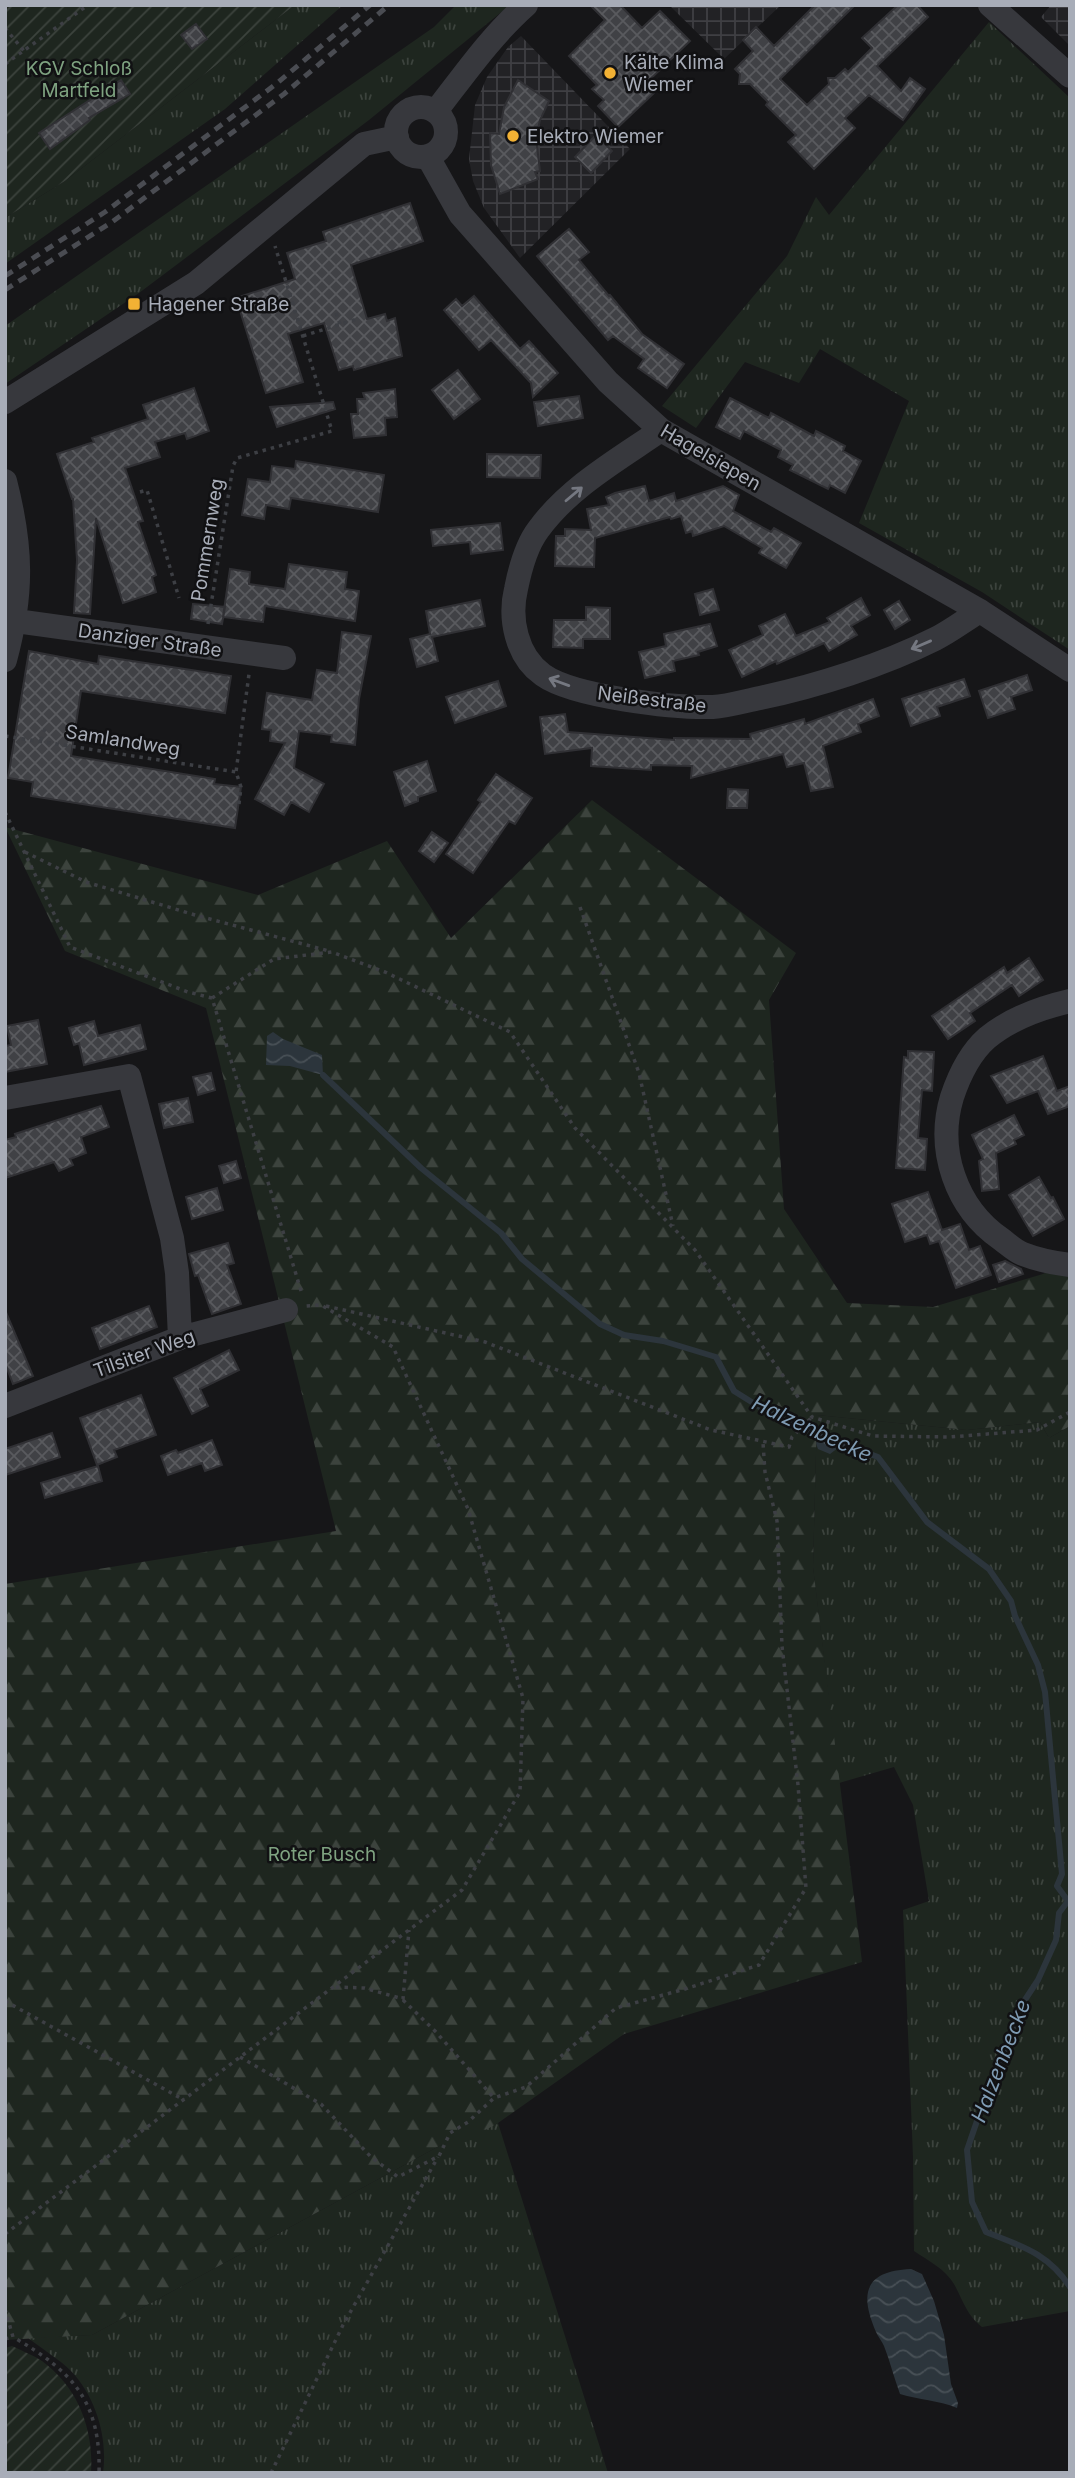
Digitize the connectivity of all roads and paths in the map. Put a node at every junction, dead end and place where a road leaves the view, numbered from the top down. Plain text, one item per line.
1 (88, 5) edge
2 (526, 5) edge
3 (990, 5) edge
4 (5, 28) edge
5 (24, 51) junction
6 (5, 64) edge
7 (1070, 76) edge
8 (436, 111) junction
9 (397, 137) junction
10 (428, 157) junction
11 (264, 226) junction
12 (336, 313) dead end
13 (357, 319) dead end
14 (340, 324) junction
15 (303, 336) junction
16 (5, 402) edge
17 (661, 430) junction
18 (5, 481) edge
19 (140, 492) dead end
20 (178, 598) dead end
21 (980, 611) junction
22 (16, 621) junction
23 (204, 647) junction
24 (252, 654) junction
25 (284, 658) dead end
26 (5, 660) edge
27 (1070, 670) edge
28 (45, 729) dead end
29 (5, 736) edge
30 (41, 741) junction
31 (236, 772) junction
32 (239, 804) dead end
33 (5, 813) edge
34 (23, 851) junction
35 (580, 907) dead end
36 (332, 952) junction
37 (212, 998) junction
38 (1070, 1001) edge
39 (5, 1098) edge
40 (673, 1228) junction
41 (1070, 1265) edge
42 (321, 1305) junction
43 (296, 1308) junction
44 (180, 1338) junction
45 (5, 1406) edge
46 (1070, 1412) edge
47 (812, 1418) junction
48 (763, 1443) junction
49 (409, 1930) junction
50 (334, 1987) junction
51 (403, 1999) junction
52 (5, 2001) edge
53 (240, 2057) junction
54 (495, 2098) junction
55 (184, 2099) junction
56 (439, 2156) junction
57 (5, 2234) edge
58 (5, 2309) edge
59 (13, 2337) junction
60 (5, 2339) edge
61 (99, 2473) edge
62 (271, 2473) edge

1 - 5 path
2 - 8 street
3 - 7 street
4 - 5 path
5 - 6 path
8 - 9 street
8 - 10 street
9 - 10 street
9 - 11 street
10 - 17 street, Hagelsiepen
11 - 15 path, Pommernweg
11 - 16 street
12 - 14 path
13 - 14 path
14 - 15 path
15 - 23 path, Pommernweg
17 - 21 street, Hagelsiepen
21 -> 17 street, Neißestraße
18 - 22 street
19 - 20 path
21 - 27 street, Hagelsiepen
22 - 23 street, Danziger Straße
22 - 26 street
23 - 24 street, Danziger Straße
24 - 25 street, Danziger Straße
24 - 31 path
28 - 30 path
29 - 30 path, Samlandweg
30 - 31 path, Samlandweg
31 - 32 path
33 - 34 path
34 - 36 path
34 - 37 path
35 - 40 path
36 - 37 path
36 - 40 path
37 - 43 path
38 - 41 street
39 - 44 street
40 - 47 path
42 - 43 path
42 - 48 path
42 - 49 path
43 - 44 street, Tilsiter Weg
44 - 45 street, Tilsiter Weg
46 - 47 path
47 - 48 path
48 - 54 path
49 - 50 path
49 - 51 path
50 - 51 path
50 - 53 path
51 - 54 path
52 - 55 path
53 - 55 path
53 - 56 path
54 - 56 path
55 - 57 path
56 - 62 path
58 - 59 path
59 - 60 path
59 - 61 path

